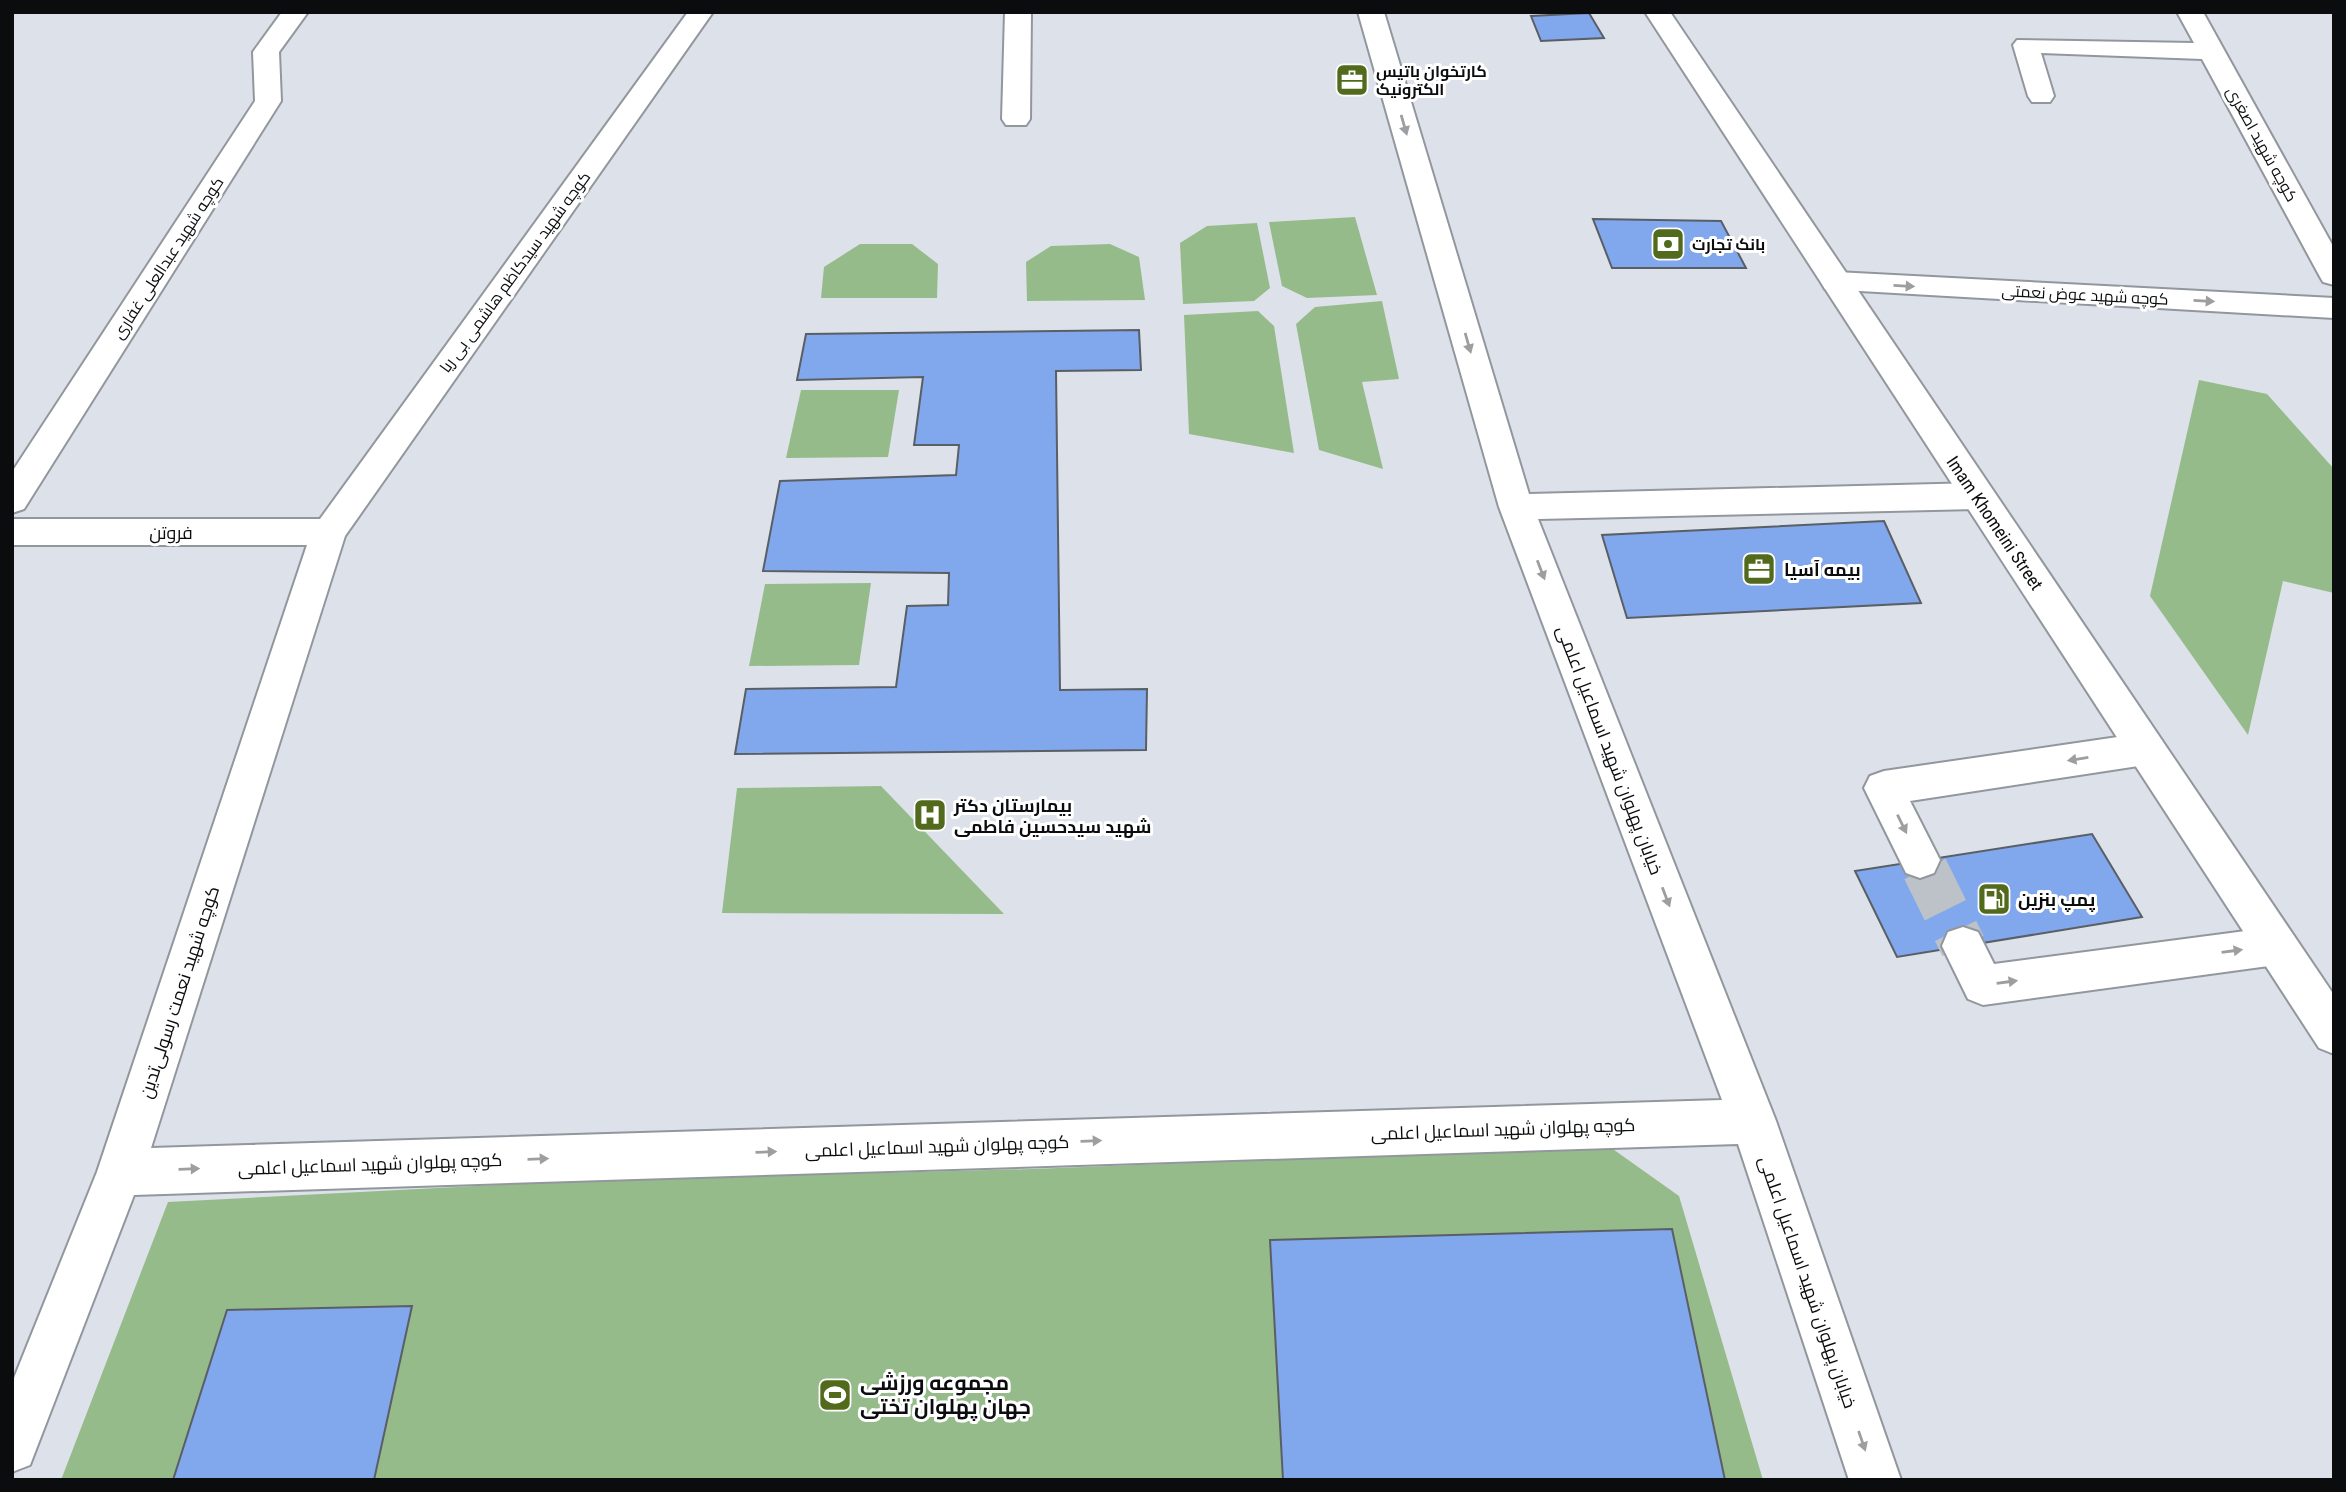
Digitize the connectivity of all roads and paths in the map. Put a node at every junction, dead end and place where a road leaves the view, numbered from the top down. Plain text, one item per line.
1 (296, 12) edge
2 (701, 12) edge
3 (1018, 12) edge
4 (1371, 12) edge
5 (1657, 12) edge
6 (2190, 12) edge
7 (2211, 51) junction
8 (2041, 96) dead end
9 (1016, 119) dead end
10 (2334, 275) edge
11 (1836, 282) junction
12 (2334, 308) edge
13 (1978, 496) junction
14 (12, 500) edge
15 (1516, 507) junction
16 (12, 532) edge
17 (329, 532) junction
18 (2146, 749) junction
19 (1920, 860) tunnel mouth
20 (1964, 946) tunnel mouth
21 (2276, 946) junction
22 (2334, 1033) edge
23 (1753, 1121) junction
24 (120, 1172) junction
25 (12, 1447) edge
26 (1875, 1480) edge

1 - 14 street, کوچه شهید عبدالعلی غفاری
2 - 17 street, کوچه شهید سیدکاظم هاشمی بی ریا
3 - 9 street
4 -> 15 street, خیابان پهلوان شهید اسماعیل اعلمی
5 - 11 street, Imam Khomeini Street
6 - 7 street, کوچه شهید اصغری
7 - 8 street
7 - 10 street, کوچه شهید اصغری
11 -> 12 street, کوچه شهید عوض نعمتی
11 - 13 street, Imam Khomeini Street
13 - 15 street
13 - 18 street, Imam Khomeini Street
15 -> 23 street, خیابان پهلوان شهید اسماعیل اعلمی
16 - 17 street, فروتن
17 - 24 street, کوچه شهید نعمت رسولی‌تدین
18 -> 19 street
18 - 21 street, Imam Khomeini Street
20 -> 21 street
21 - 22 street, Imam Khomeini Street
24 -> 23 street, کوچه پهلوان شهید اسماعیل اعلمی
23 -> 26 street, خیابان پهلوان شهید اسماعیل اعلمی
24 - 25 street, کوچه شهید نعمت رسولی‌تدین

